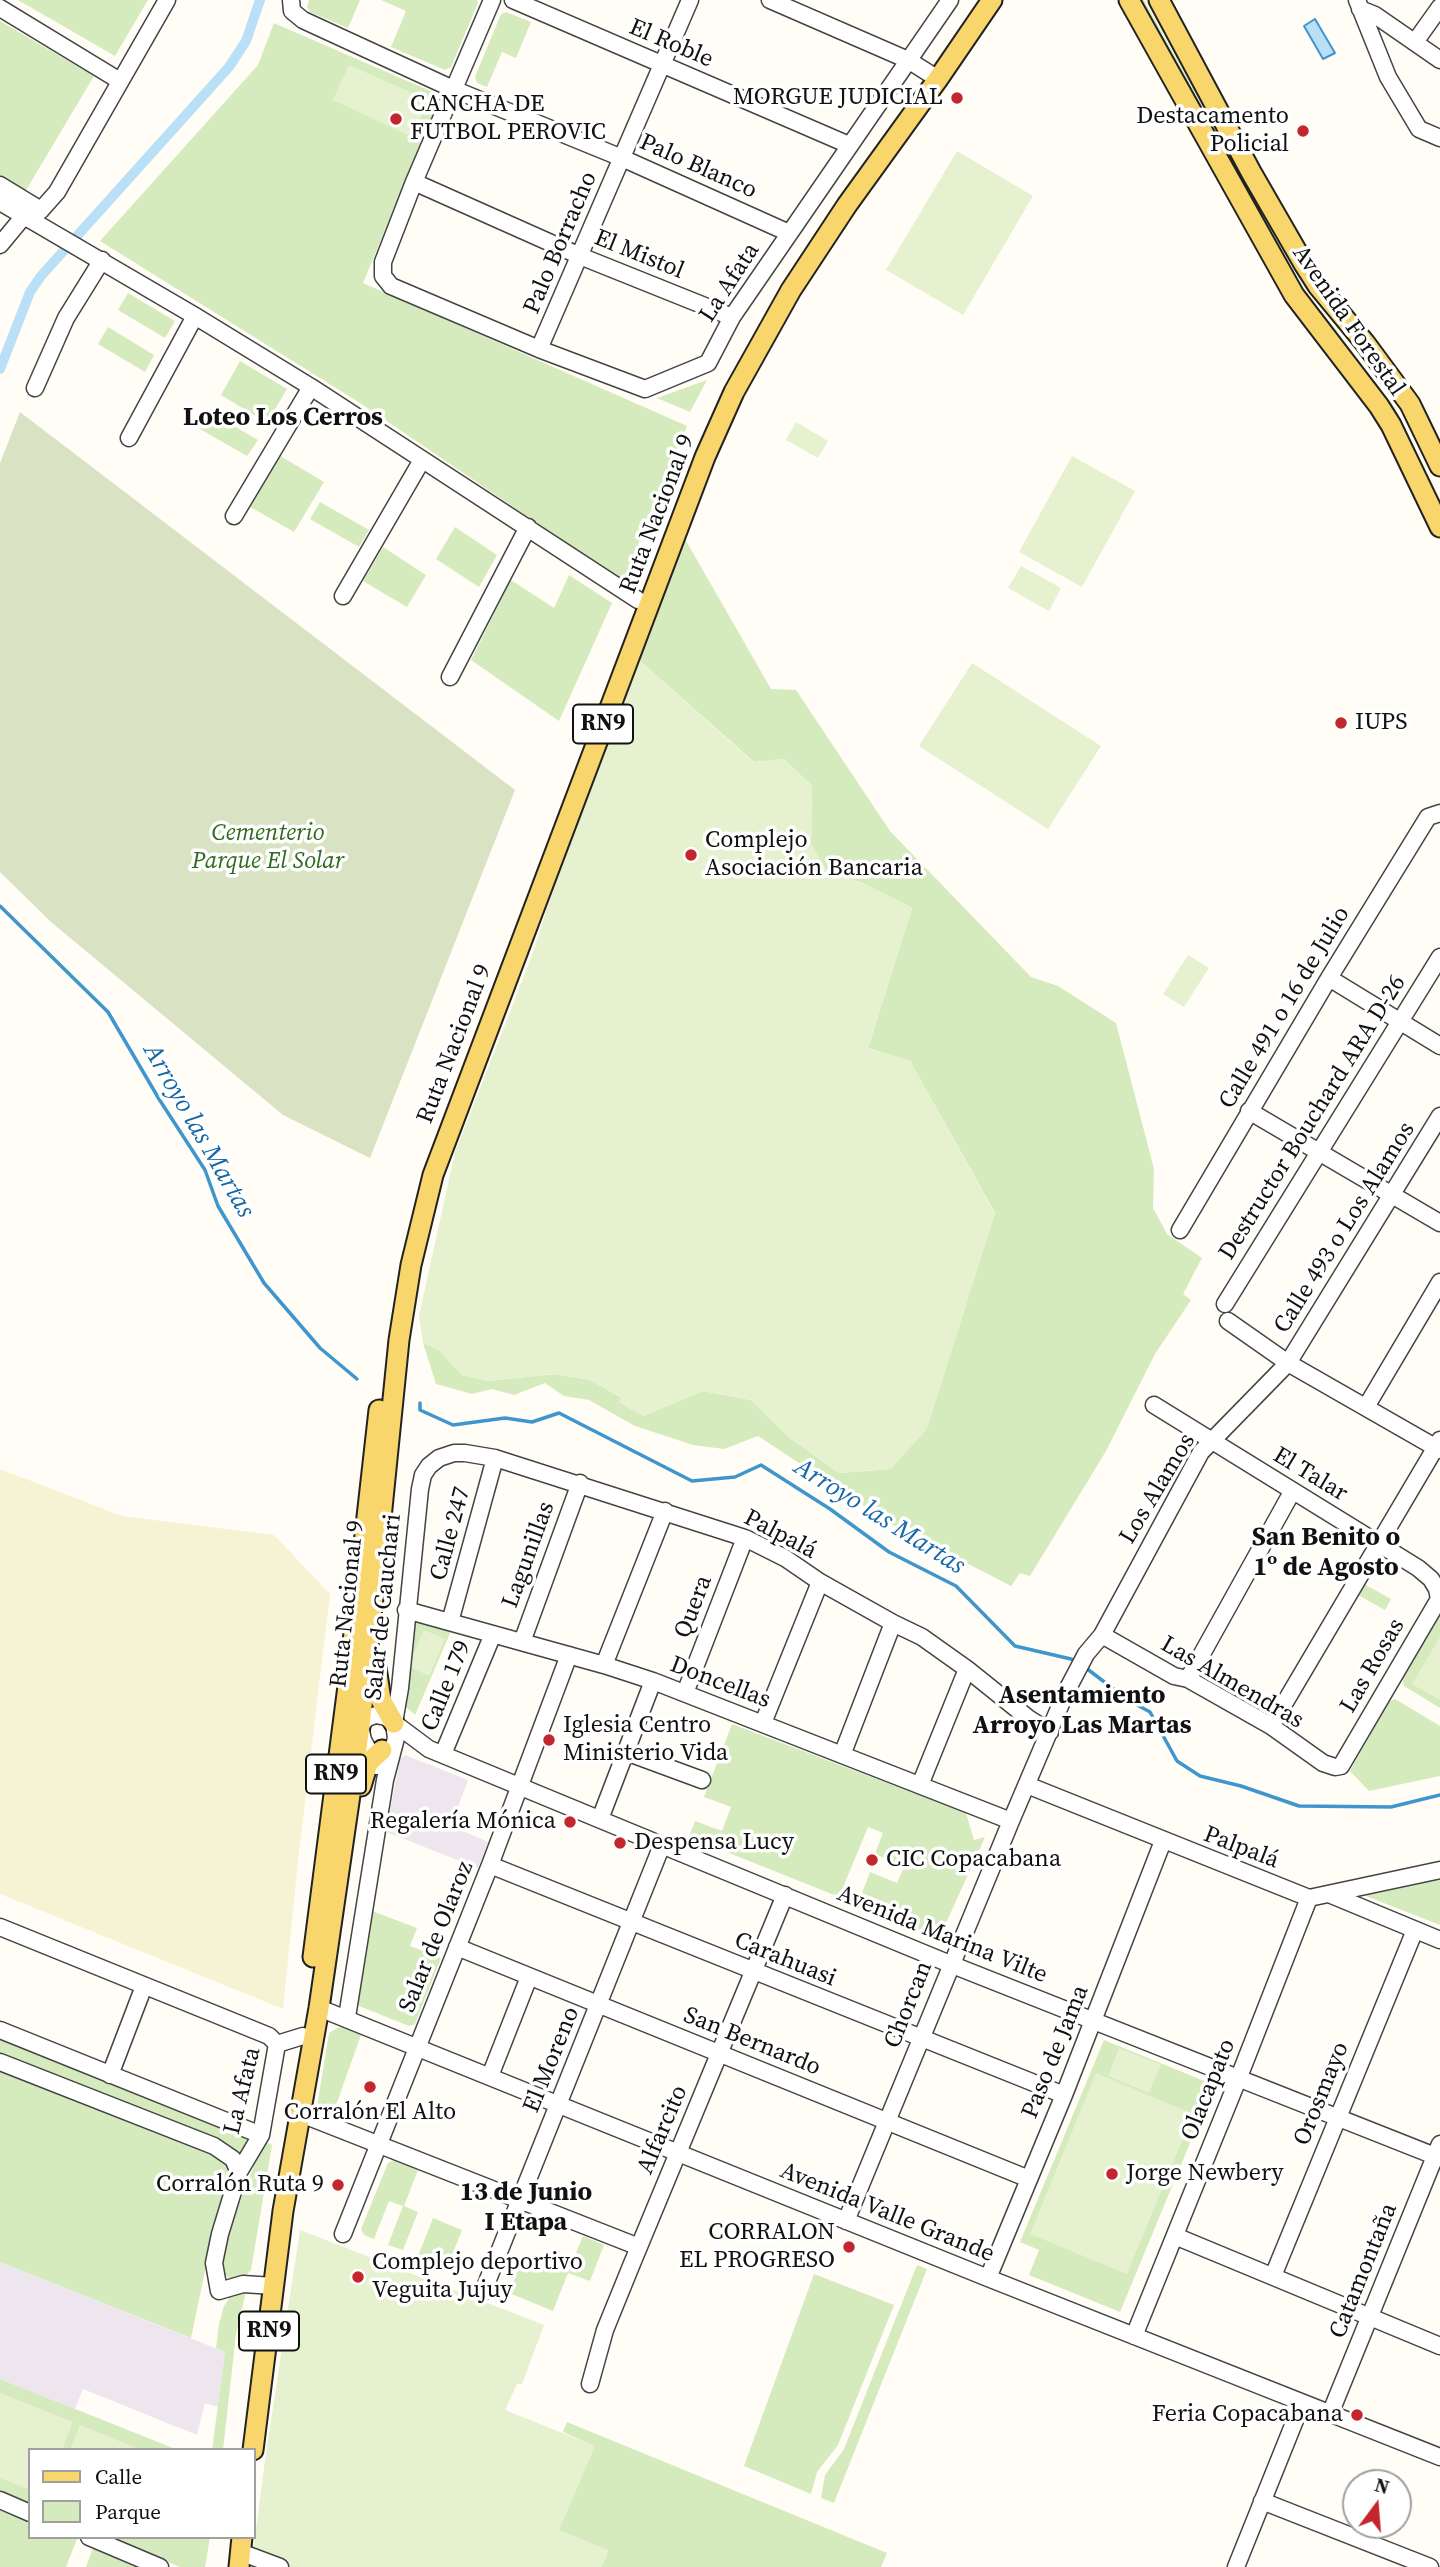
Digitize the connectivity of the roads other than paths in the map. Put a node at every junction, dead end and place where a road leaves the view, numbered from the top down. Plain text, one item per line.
1 (167, 0) edge
2 (291, 0) edge
3 (492, 0) edge
4 (513, 0) edge
5 (691, 0) edge
6 (770, 0) edge
7 (950, 0) edge
8 (978, 0) edge
9 (992, 0) edge
10 (1004, 0) edge
11 (1129, 0) edge
12 (1159, 0) edge
13 (1359, 5) edge
14 (0, 8) edge
15 (1440, 8) edge
16 (1415, 42) junction
17 (908, 60) junction
18 (1440, 61) edge
19 (662, 65) junction
20 (934, 76) junction
21 (120, 81) junction
22 (453, 89) junction
23 (1440, 138) edge
24 (849, 145) junction
25 (622, 158) junction
26 (414, 182) junction
27 (0, 186) edge
28 (0, 202) edge
29 (31, 215) junction
30 (789, 233) junction
31 (0, 246) edge
32 (580, 256) junction
33 (102, 260) junction
34 (195, 316) junction
35 (732, 317) junction
36 (540, 349) junction
37 (311, 387) junction
38 (34, 388) dead end
39 (129, 438) dead end
40 (422, 460) junction
41 (1440, 466) edge
42 (234, 516) dead end
43 (528, 527) junction
44 (1440, 527) edge
45 (343, 596) dead end
46 (638, 600) junction
47 (450, 677) dead end
48 (1437, 814) edge
49 (1440, 957) edge
50 (1329, 978) junction
51 (1400, 1022) junction
52 (1440, 1046) edge
53 (1249, 1111) junction
54 (1440, 1116) edge
55 (1318, 1152) junction
56 (1393, 1195) junction
57 (1440, 1223) edge
58 (1180, 1230) dead end
59 (1440, 1282) edge
60 (1225, 1304) dead end
61 (1228, 1321) dead end
62 (1288, 1363) junction
63 (1154, 1405) dead end
64 (1366, 1407) junction
65 (1210, 1441) junction
66 (1438, 1446) edge
67 (454, 1453) joint
68 (495, 1458) junction
69 (580, 1483) junction
70 (1292, 1492) junction
71 (665, 1511) junction
72 (744, 1538) junction
73 (1379, 1542) junction
74 (360, 1576) junction
75 (820, 1582) junction
76 (1437, 1589) joint
77 (373, 1604) junction
78 (406, 1610) junction
79 (450, 1622) junction
80 (892, 1623) junction
81 (493, 1634) junction
82 (1102, 1634) junction
83 (522, 1642) junction
84 (1086, 1654) joint
85 (569, 1655) junction
86 (604, 1665) junction
87 (967, 1669) junction
88 (1188, 1679) junction
89 (653, 1681) junction
90 (685, 1693) junction
91 (394, 1723) junction
92 (763, 1723) junction
93 (360, 1726) junction
94 (1272, 1726) junction
95 (1050, 1732) junction
96 (379, 1750) junction
97 (436, 1752) junction
98 (626, 1752) junction
99 (339, 1753) junction
100 (842, 1755) junction
101 (1341, 1766) joint
102 (385, 1780) junction
103 (702, 1780) dead end
104 (920, 1785) junction
105 (1027, 1785) junction
106 (520, 1786) junction
107 (600, 1819) junction
108 (1011, 1821) junction
109 (1163, 1841) junction
110 (662, 1845) junction
111 (490, 1866) junction
112 (1440, 1870) edge
113 (1329, 1894) junction
114 (785, 1895) junction
115 (1308, 1898) junction
116 (335, 1899) junction
117 (631, 1923) junction
118 (0, 1927) edge
119 (1415, 1930) junction
120 (1440, 1940) edge
121 (457, 1947) junction
122 (950, 1964) junction
123 (754, 1972) junction
124 (529, 1977) junction
125 (144, 1986) junction
126 (599, 2005) junction
127 (319, 2008) junction
128 (347, 2017) junction
129 (1093, 2020) junction
130 (0, 2030) edge
131 (303, 2036) junction
132 (920, 2038) junction
133 (277, 2044) junction
134 (419, 2047) junction
135 (719, 2054) junction
136 (0, 2062) edge
137 (110, 2075) junction
138 (491, 2076) junction
139 (1239, 2077) junction
140 (1064, 2095) junction
141 (558, 2103) junction
142 (301, 2114) junction
143 (1337, 2117) junction
144 (886, 2121) junction
145 (261, 2134) junction
146 (381, 2145) junction
147 (678, 2152) junction
148 (1438, 2153) edge
149 (239, 2172) junction
150 (1029, 2179) junction
151 (520, 2201) junction
152 (283, 2211) junction
153 (846, 2221) junction
154 (343, 2234) dead end
155 (1175, 2236) junction
156 (639, 2247) junction
157 (1273, 2276) junction
158 (988, 2278) junction
159 (274, 2286) junction
160 (483, 2292) dead end
161 (1369, 2317) junction
162 (1134, 2336) junction
163 (1440, 2346) edge
164 (590, 2384) dead end
165 (1301, 2403) junction
166 (1330, 2414) junction
167 (253, 2448) edge
168 (1440, 2457) edge
169 (0, 2500) edge
170 (1262, 2501) junction
171 (28, 2512) edge
172 (94, 2539) edge
173 (240, 2552) edge
174 (160, 2567) edge
175 (280, 2567) edge
176 (1236, 2567) edge
177 (1430, 2567) edge

1 - 21 street
2 - 22 street, Palo Blanco
3 - 22 street
4 - 19 street, El Roble
5 - 19 street, Palo Borracho
6 - 17 street
7 - 17 street, La Afata
8 - 20 main road, Ruta Nacional 9 / RN9
9 - 20 main road, Ruta Nacional 9 / RN9
10 - 20 main road
11 - 44 main road, Avenida Forestal
12 - 41 main road, Avenida Forestal
13 - 16 street
13 - 23 street
14 - 21 street
15 - 16 street
16 - 18 street
17 - 20 street
17 - 24 street, La Afata
19 - 24 street, El Roble
19 - 25 street, Palo Borracho
20 - 46 main road, Ruta Nacional 9 / RN9
20 - 77 main road, Ruta Nacional 9 / RN9
21 - 29 street
22 - 25 street, Palo Blanco
22 - 26 street
24 - 30 street, La Afata
25 - 30 street, Palo Blanco
25 - 32 street, Palo Borracho
26 - 32 street, El Mistol
26 - 36 street
27 - 29 street
28 - 29 street
29 - 31 street
29 - 33 street
30 - 35 street, La Afata
32 - 35 street, El Mistol
32 - 36 street, Palo Borracho
33 - 34 street
33 - 38 street
34 - 37 street
34 - 39 street
35 - 36 street, La Afata
37 - 40 street
37 - 42 street
40 - 43 street
40 - 45 street
43 - 46 street
43 - 47 street
46 - 74 main road, Ruta Nacional 9 / RN9
48 - 50 street, Calle 491 o 16 de Julio
49 - 51 street, Destructor Bouchard ARA D-26
50 - 51 street
50 - 53 street, Calle 491 o 16 de Julio
51 - 52 street
51 - 55 street, Destructor Bouchard ARA D-26
53 - 55 street
53 - 58 street, Calle 491 o 16 de Julio
54 - 56 street, Calle 493 o Los Alamos
55 - 56 street
55 - 60 street, Destructor Bouchard ARA D-26
56 - 57 street
56 - 62 street, Calle 493 o Los Alamos
59 - 64 street
61 - 62 street
62 - 64 street
62 - 65 street, Los Alamos
63 - 65 street, El Talar
64 - 66 street
65 - 70 street, El Talar
65 - 82 street, Los Alamos
66 - 73 street
67 - 68 street, Palpalá
67 - 78 street, Salar de Cauchari
68 - 69 street, Palpalá
68 - 79 street, Calle 247
69 - 71 street, Palpalá
69 - 83 street, Lagunillas
70 - 73 street, El Talar
70 - 88 street
71 - 72 street, Palpalá
71 - 86 street
72 - 75 street, Palpalá
72 - 90 street, Quera
73 - 76 street, El Talar
73 - 94 street
74 - 93 main road
74 - 99 main road, Ruta Nacional 9 / RN9
75 - 80 street, Palpalá
75 - 92 street
76 - 101 street, Las Rosas
77 - 91 main road
77 - 93 main road, Ruta Nacional 9 / RN9
78 - 79 street, Doncellas
78 - 91 street, Salar de Cauchari
79 - 81 street, Doncellas
80 - 87 street, Palpalá
80 - 100 street
81 - 83 street, Doncellas
81 - 97 street, Calle 179
82 - 84 street, Los Alamos
82 - 88 street, Las Almendras
83 - 85 street, Doncellas
84 - 95 street, Chorcan
85 - 86 street, Doncellas
85 - 106 street, Salar de Olaroz
86 - 89 street, Doncellas
87 - 95 street, Palpalá
87 - 104 street
88 - 94 street, Las Almendras
89 - 90 street, Doncellas
89 - 98 street
90 - 92 street, Doncellas
91 - 93 street
91 - 96 street, Salar de Cauchari
91 - 97 street, Avenida Marina Vilte
92 - 100 street, Doncellas
93 - 96 street
93 - 99 main road
93 - 116 main road, Ruta Nacional 9 / RN9
94 - 101 street, Las Almendras
95 - 105 street, Chorcan
96 - 97 street, Avenida Marina Vilte
96 - 102 street
96 - 102 street, Salar de Cauchari
96 - 116 main road
97 - 106 street, Avenida Marina Vilte
98 - 103 street
98 - 107 street
99 - 131 main road, Ruta Nacional 9 / RN9
100 - 104 street, Doncellas
102 - 128 street, Salar de Cauchari
104 - 108 street, Doncellas
105 - 108 street, Chorcan
105 - 109 street, Palpalá
106 - 107 street, Avenida Marina Vilte
106 - 111 street, Salar de Olaroz
107 - 110 street, Avenida Marina Vilte
108 - 122 street, Chorcan
109 - 115 street, Palpalá
109 - 129 street, Paso de Jama
110 - 114 street, Avenida Marina Vilte
110 - 117 street, El Moreno
111 - 117 street, Carahuasi
111 - 121 street, Salar de Olaroz
112 - 113 street
113 - 115 street
113 - 119 street
114 - 122 street, Avenida Marina Vilte
114 - 123 street, Alfarcito
115 - 139 street, Olacapato
116 - 127 main road, Ruta Nacional 9 / RN9
117 - 123 street, Carahuasi
117 - 126 street, El Moreno
118 - 125 street
119 - 120 street
119 - 143 street, Orosmayo
121 - 124 street, San Bernardo
121 - 134 street, Salar de Olaroz
122 - 129 street, Avenida Marina Vilte
122 - 132 street, Chorcan
123 - 132 street, Carahuasi
123 - 135 street, Alfarcito
124 - 126 street, San Bernardo
124 - 138 street
125 - 133 street
125 - 137 street
126 - 135 street, San Bernardo
126 - 141 street, El Moreno
127 - 128 street, Avenida Valle Grande
127 - 142 main road, Ruta Nacional 9 / RN9
128 - 134 street, Avenida Valle Grande
129 - 139 street, Avenida Marina Vilte
129 - 140 street, Paso de Jama
130 - 137 street
131 - 133 street, La Afata
131 - 152 main road, Ruta Nacional 9 / RN9
132 - 140 street, Carahuasi
132 - 144 street, Chorcan
133 - 145 street, La Afata
134 - 138 street, Avenida Valle Grande
134 - 146 street, Salar de Olaroz
135 - 144 street, San Bernardo
135 - 147 street, Alfarcito
136 - 149 street
137 - 145 street
138 - 141 street, Avenida Valle Grande
139 - 143 street, Avenida Marina Vilte
139 - 155 street, Olacapato
140 - 150 street, Paso de Jama
141 - 147 street, Avenida Valle Grande
141 - 151 street, El Moreno
142 - 146 street
142 - 152 main road, Ruta Nacional 9 / RN9
143 - 148 street, Avenida Marina Vilte
143 - 157 street, Orosmayo
144 - 150 street, San Bernardo
144 - 153 street, Chorcan
145 - 149 street, La Afata
146 - 151 street
146 - 154 street, Salar de Olaroz
147 - 153 street, Avenida Valle Grande
147 - 156 street, Alfarcito
148 - 161 street, Catamontaña
149 - 159 street, La Afata
150 - 158 street, Paso de Jama
151 - 156 street
151 - 160 street, El Moreno
152 - 159 main road, Ruta Nacional 9 / RN9
153 - 158 street, Avenida Valle Grande
155 - 157 street
155 - 162 street, Olacapato
156 - 164 street, Alfarcito
157 - 161 street
158 - 162 street, Avenida Valle Grande
159 - 167 main road, Ruta Nacional 9 / RN9
161 - 163 street
161 - 166 street, Catamontaña
162 - 165 street, Avenida Valle Grande
165 - 166 street, Avenida Valle Grande
165 - 170 street
166 - 168 street, Avenida Valle Grande
169 - 171 street
170 - 176 street
170 - 177 street
172 - 174 street
173 - 175 street

